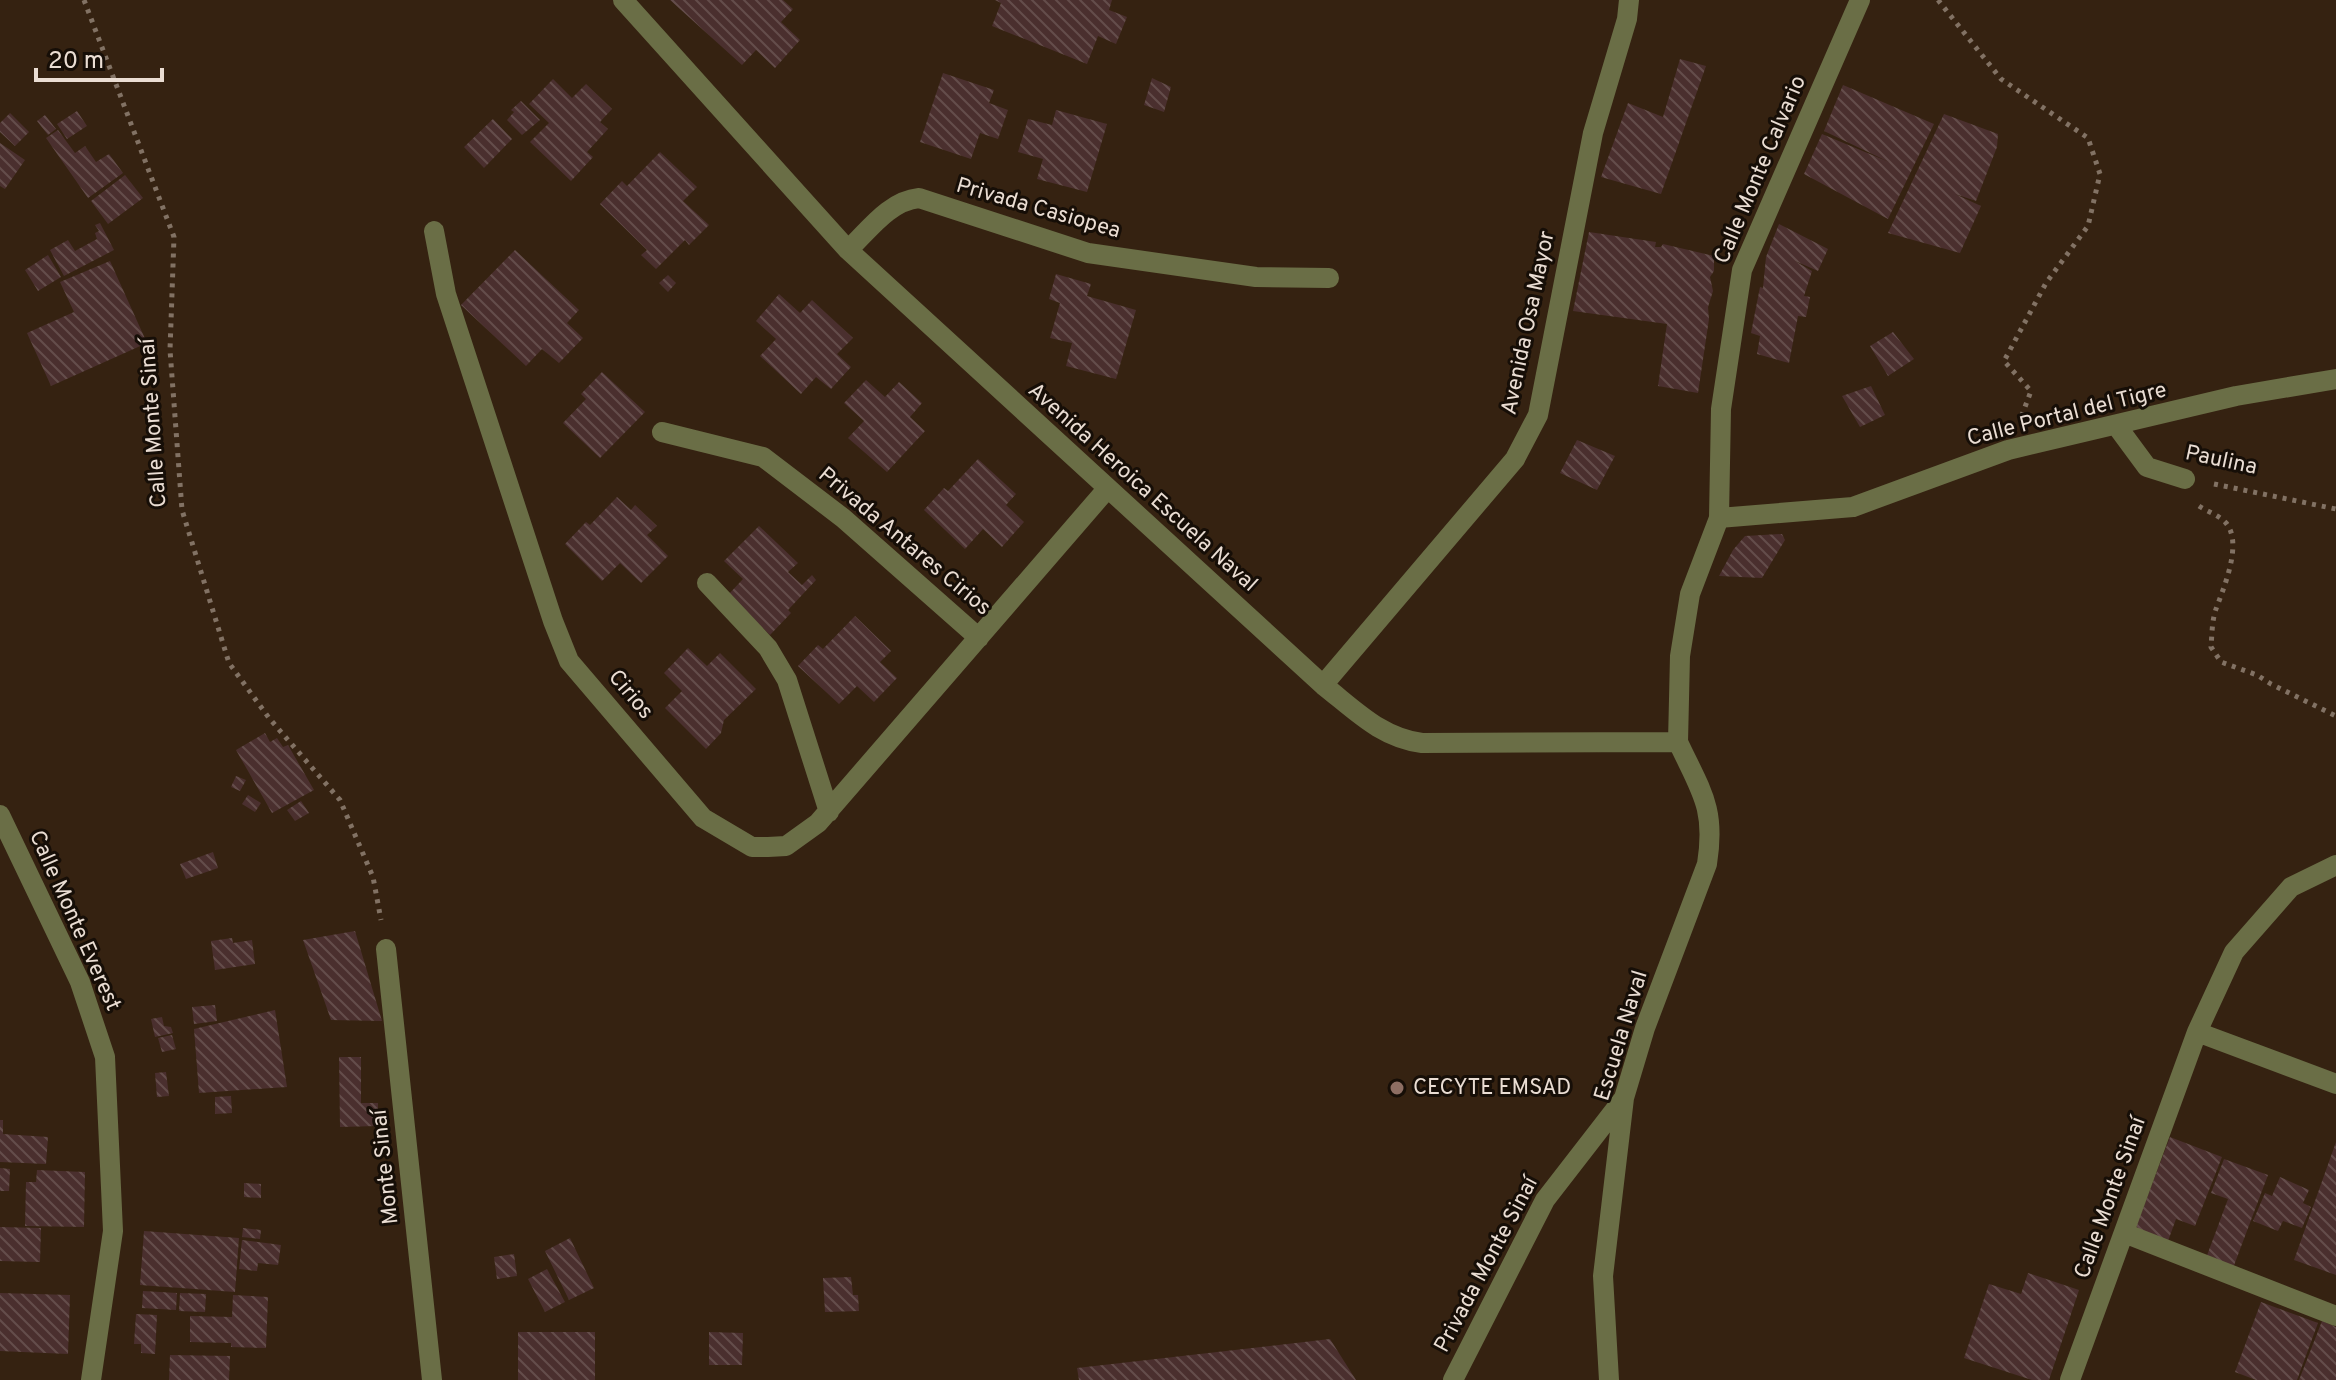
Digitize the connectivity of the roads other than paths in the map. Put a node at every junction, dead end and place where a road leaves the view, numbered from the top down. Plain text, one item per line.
1 (623, 0) edge
2 (1629, 0) edge
3 (1860, 0) edge
4 (434, 231) dead end
5 (848, 250) junction
6 (1329, 278) dead end
7 (2336, 379) edge
8 (2116, 425) junction
9 (662, 432) dead end
10 (2185, 479) road end
11 (1107, 489) junction
12 (1719, 518) junction
13 (707, 583) dead end
14 (979, 638) junction
15 (1323, 685) junction
16 (1678, 742) junction
17 (829, 812) junction
18 (0, 815) edge
19 (2336, 865) edge
20 (386, 949) road end
21 (2197, 1032) junction
22 (2336, 1084) edge
23 (1624, 1098) junction
24 (2124, 1233) junction
25 (2336, 1316) edge
26 (91, 1380) edge
27 (432, 1380) edge
28 (1453, 1380) edge
29 (1609, 1380) edge
30 (2070, 1380) edge

1 - 5 street, Avenida Heroica Escuela Naval
2 - 15 street, Avenida Osa Mayor
3 - 12 street, Calle Monte Calvario
4 - 17 street, Cirios
5 - 6 street, Privada Casiopea
5 - 11 street, Avenida Heroica Escuela Naval
7 - 8 street, Calle Portal del Tigre
8 - 10 street, Paulina
8 - 12 street, Calle Portal del Tigre
9 - 14 street, Privada Antares Cirios
11 - 14 street, Privada Antares Cirios
11 - 15 street, Avenida Heroica Escuela Naval
12 - 16 street, Calle Monte Calvario
13 - 17 street
14 - 17 street, Cirios
15 - 16 street, Avenida Heroica Escuela Naval
16 - 23 street, Escuela Naval
18 - 26 street, Calle Monte Everest
19 - 21 street, Calle Monte Sinaí
20 - 27 street, Monte Sinaí
21 - 22 street
21 - 24 street, Calle Monte Sinaí
23 - 28 street, Privada Monte Sinaí
23 - 29 street, Escuela Naval
24 - 25 street
24 - 30 street, Calle Monte Sinaí

